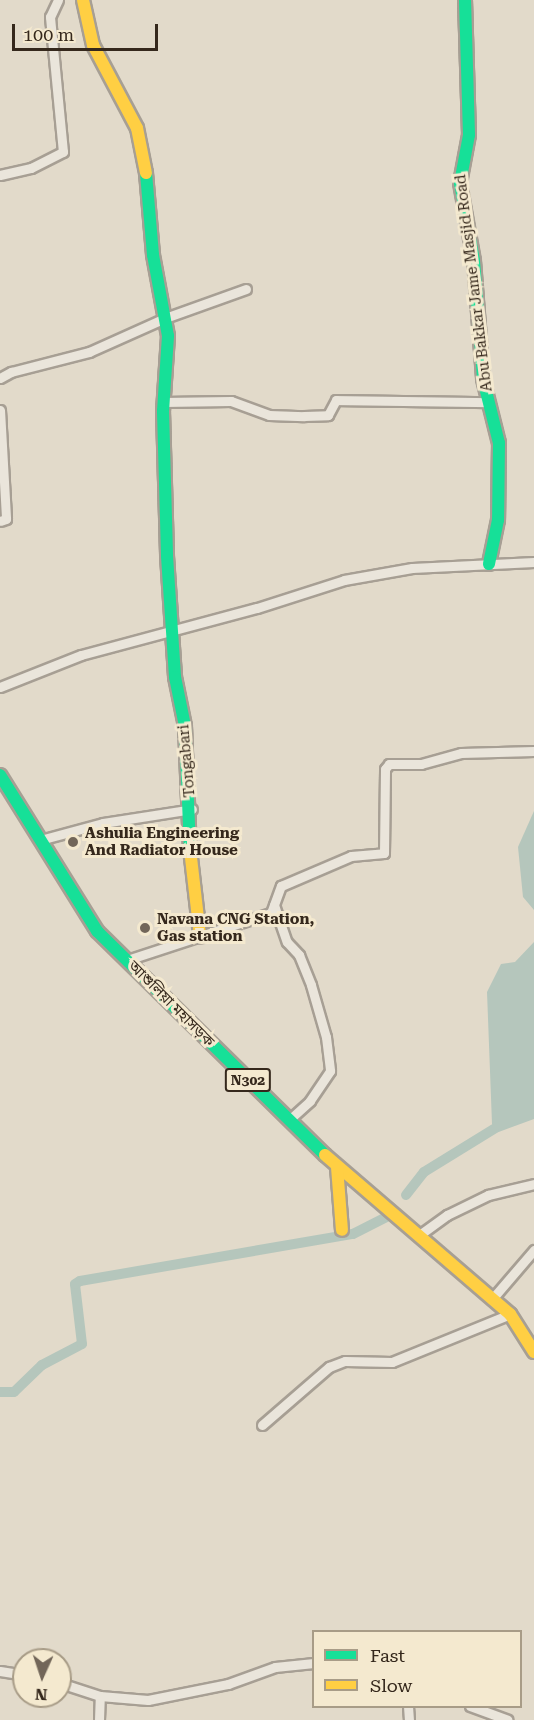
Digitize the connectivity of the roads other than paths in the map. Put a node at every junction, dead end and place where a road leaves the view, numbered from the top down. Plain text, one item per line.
1 (58, 0) edge
2 (83, 0) edge
3 (465, 0) edge
4 (0, 175) edge
5 (246, 289) dead end
6 (165, 318) junction
7 (0, 378) edge
8 (163, 402) junction
9 (488, 402) junction
10 (0, 410) edge
11 (0, 521) edge
12 (534, 562) edge
13 (489, 564) junction
14 (173, 632) junction
15 (0, 687) edge
16 (534, 751) edge
17 (0, 775) edge
18 (192, 809) junction
19 (40, 840) junction
20 (274, 905) junction
21 (200, 936) junction
22 (126, 960) junction
23 (289, 1120) junction
24 (337, 1167) junction
25 (534, 1184) edge
26 (342, 1230) dead end
27 (418, 1236) junction
28 (534, 1250) edge
29 (492, 1299) junction
30 (510, 1314) junction
31 (534, 1352) edge
32 (262, 1425) dead end
33 (312, 1663) edge
34 (72, 1687) edge
35 (100, 1696) junction
36 (473, 1708) edge
37 (99, 1720) edge
38 (508, 1720) edge

1 - 4 street
2 - 6 main road, Tongabari
3 - 9 main road, Abu Bakkar Jame Masjid Road
5 - 6 street
6 - 7 street
6 - 8 main road, Tongabari
8 - 9 street
8 - 14 main road, Tongabari
9 - 13 main road, Abu Bakkar Jame Masjid Road
10 - 11 street
12 - 13 street
13 - 14 street
14 - 15 street
14 - 18 main road, Tongabari
16 - 20 street
17 - 19 main road, আশুলিয়া মহাসড়ক / N302
18 - 19 street, Tongabari
18 - 21 main road
19 - 22 main road, আশুলিয়া মহাসড়ক / N302
20 - 21 street
20 - 23 street
21 - 22 street
22 - 23 main road, আশুলিয়া মহাসড়ক / N302
23 - 24 main road, আশুলিয়া মহাসড়ক / N302
24 - 26 main road
24 - 27 main road, আশুলিয়া মহাসড়ক / N302
25 - 27 street
27 - 29 main road, আশুলিয়া মহাসড়ক / N302
28 - 29 street
29 - 30 main road, আশুলিয়া মহাসড়ক / N302
30 - 31 main road, আশুলিয়া মহাসড়ক / N302
30 - 32 street
33 - 35 street
34 - 35 street
35 - 37 street
36 - 38 street

